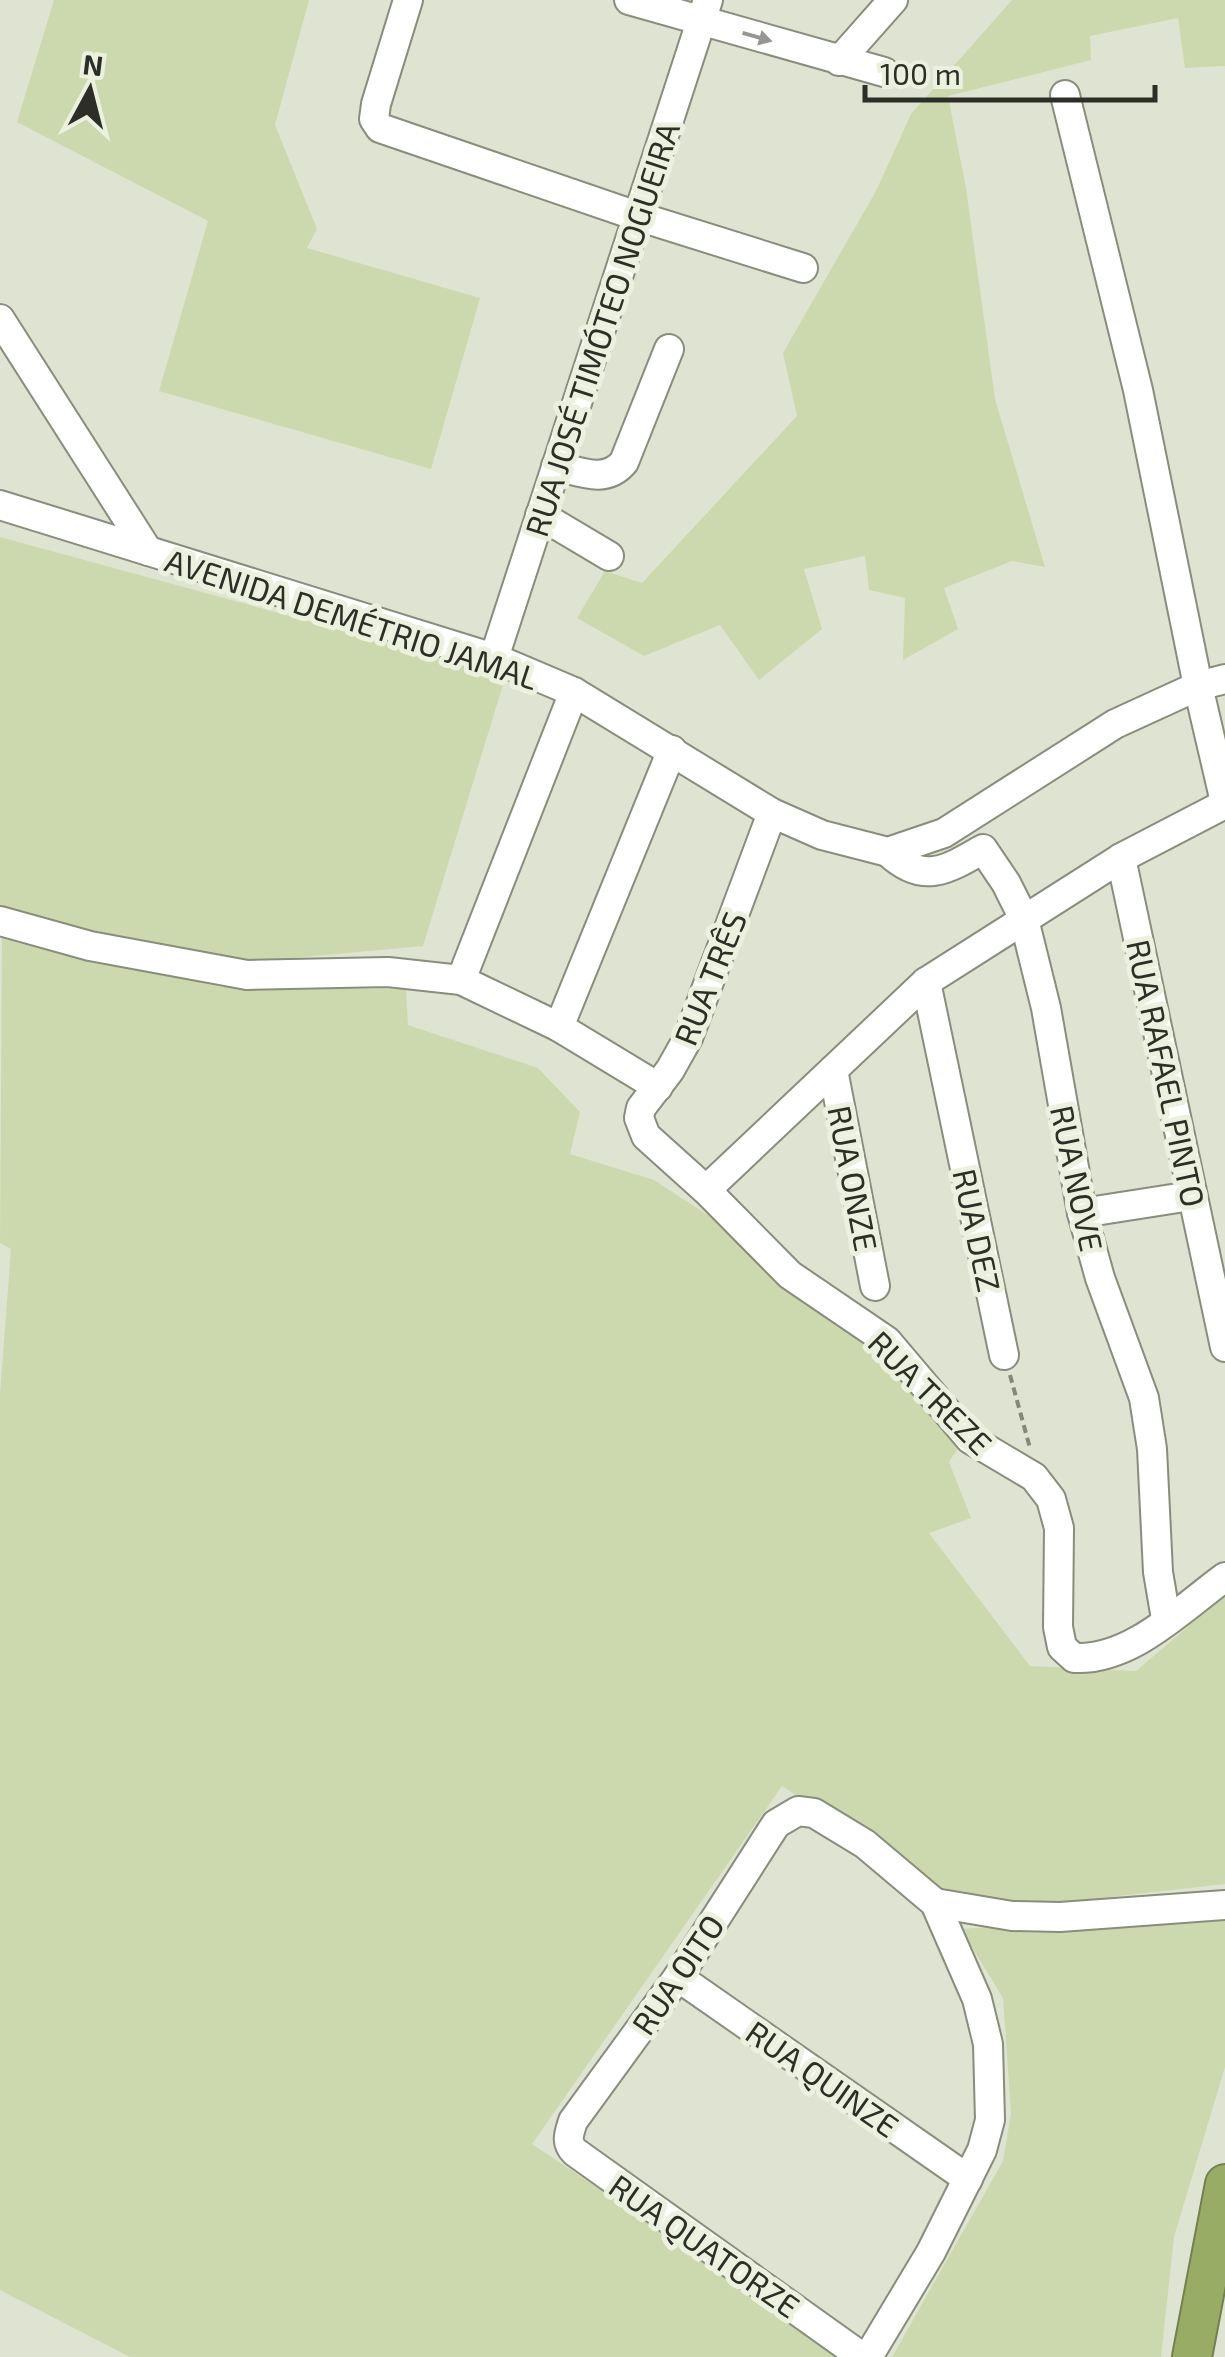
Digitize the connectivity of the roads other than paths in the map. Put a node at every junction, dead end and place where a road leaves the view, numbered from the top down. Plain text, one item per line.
1 (408, 0) edge
2 (629, 0) edge
3 (893, 0) edge
4 (704, 10) edge
5 (840, 61) junction
6 (884, 72) dead end
7 (1065, 95) dead end
8 (637, 216) junction
9 (803, 268) dead end
10 (0, 320) edge
11 (668, 348) dead end
12 (556, 466) junction
13 (0, 505) edge
14 (540, 514) junction
15 (148, 552) junction
16 (609, 556) dead end
17 (494, 658) junction
18 (1225, 678) edge
19 (1198, 686) junction
20 (574, 692) junction
21 (672, 750) junction
22 (1225, 803) edge
23 (772, 813) junction
24 (888, 852) junction
25 (1121, 858) junction
26 (1024, 919) junction
27 (0, 922) edge
28 (461, 980) junction
29 (926, 982) junction
30 (559, 1027) junction
31 (833, 1070) junction
32 (658, 1087) junction
33 (646, 1136) joint
34 (706, 1190) junction
35 (1192, 1196) junction
36 (1082, 1213) junction
37 (876, 1286) dead end
38 (1225, 1347) edge
39 (1004, 1355) road end
40 (1225, 1577) edge
41 (1166, 1619) junction
42 (934, 1903) junction
43 (1225, 1905) edge
44 (678, 1977) junction
45 (572, 2121) joint
46 (968, 2180) junction
47 (1225, 2184) edge
48 (865, 2357) edge
49 (1192, 2357) edge

1 - 8 street
2 - 4 street
3 - 5 street
4 -> 5 street
4 - 8 street, RUA JOSÉ TIMÓTEO NOGUEIRA
5 - 6 street
7 - 19 street
8 - 9 street
8 - 12 street, RUA JOSÉ TIMÓTEO NOGUEIRA
10 - 15 street
11 - 12 street
12 - 14 street, RUA JOSÉ TIMÓTEO NOGUEIRA
13 - 15 street, AVENIDA DEMÉTRIO JAMAL
14 - 16 street
14 - 17 street, RUA JOSÉ TIMÓTEO NOGUEIRA
15 - 17 street, AVENIDA DEMÉTRIO JAMAL
17 - 20 street, AVENIDA DEMÉTRIO JAMAL
18 - 19 street
19 - 22 street
19 - 24 street
20 - 21 street, AVENIDA DEMÉTRIO JAMAL
20 - 28 street
21 - 23 street, AVENIDA DEMÉTRIO JAMAL
21 - 30 street
22 - 25 street
23 - 24 street, AVENIDA DEMÉTRIO JAMAL
23 - 32 street, RUA TRÊS
24 - 26 street, RUA NOVE
25 - 26 street
25 - 35 street, RUA RAFAEL PINTO
26 - 29 street
26 - 36 street, RUA NOVE
27 - 28 street
28 - 30 street
29 - 31 street
29 - 39 street, RUA DEZ
30 - 32 street
31 - 34 street
31 - 37 street, RUA ONZE
32 - 33 street, RUA TRÊS
33 - 34 street, RUA TREZE
34 - 41 street, RUA TREZE
35 - 36 street
35 - 38 street, RUA RAFAEL PINTO
36 - 41 street, RUA NOVE
40 - 41 street
42 - 43 street
42 - 44 street, RUA OITO
42 - 46 street
44 - 45 street, RUA OITO
44 - 46 street, RUA QUINZE
45 - 48 street, RUA QUATORZE
46 - 48 street
47 - 49 highway

